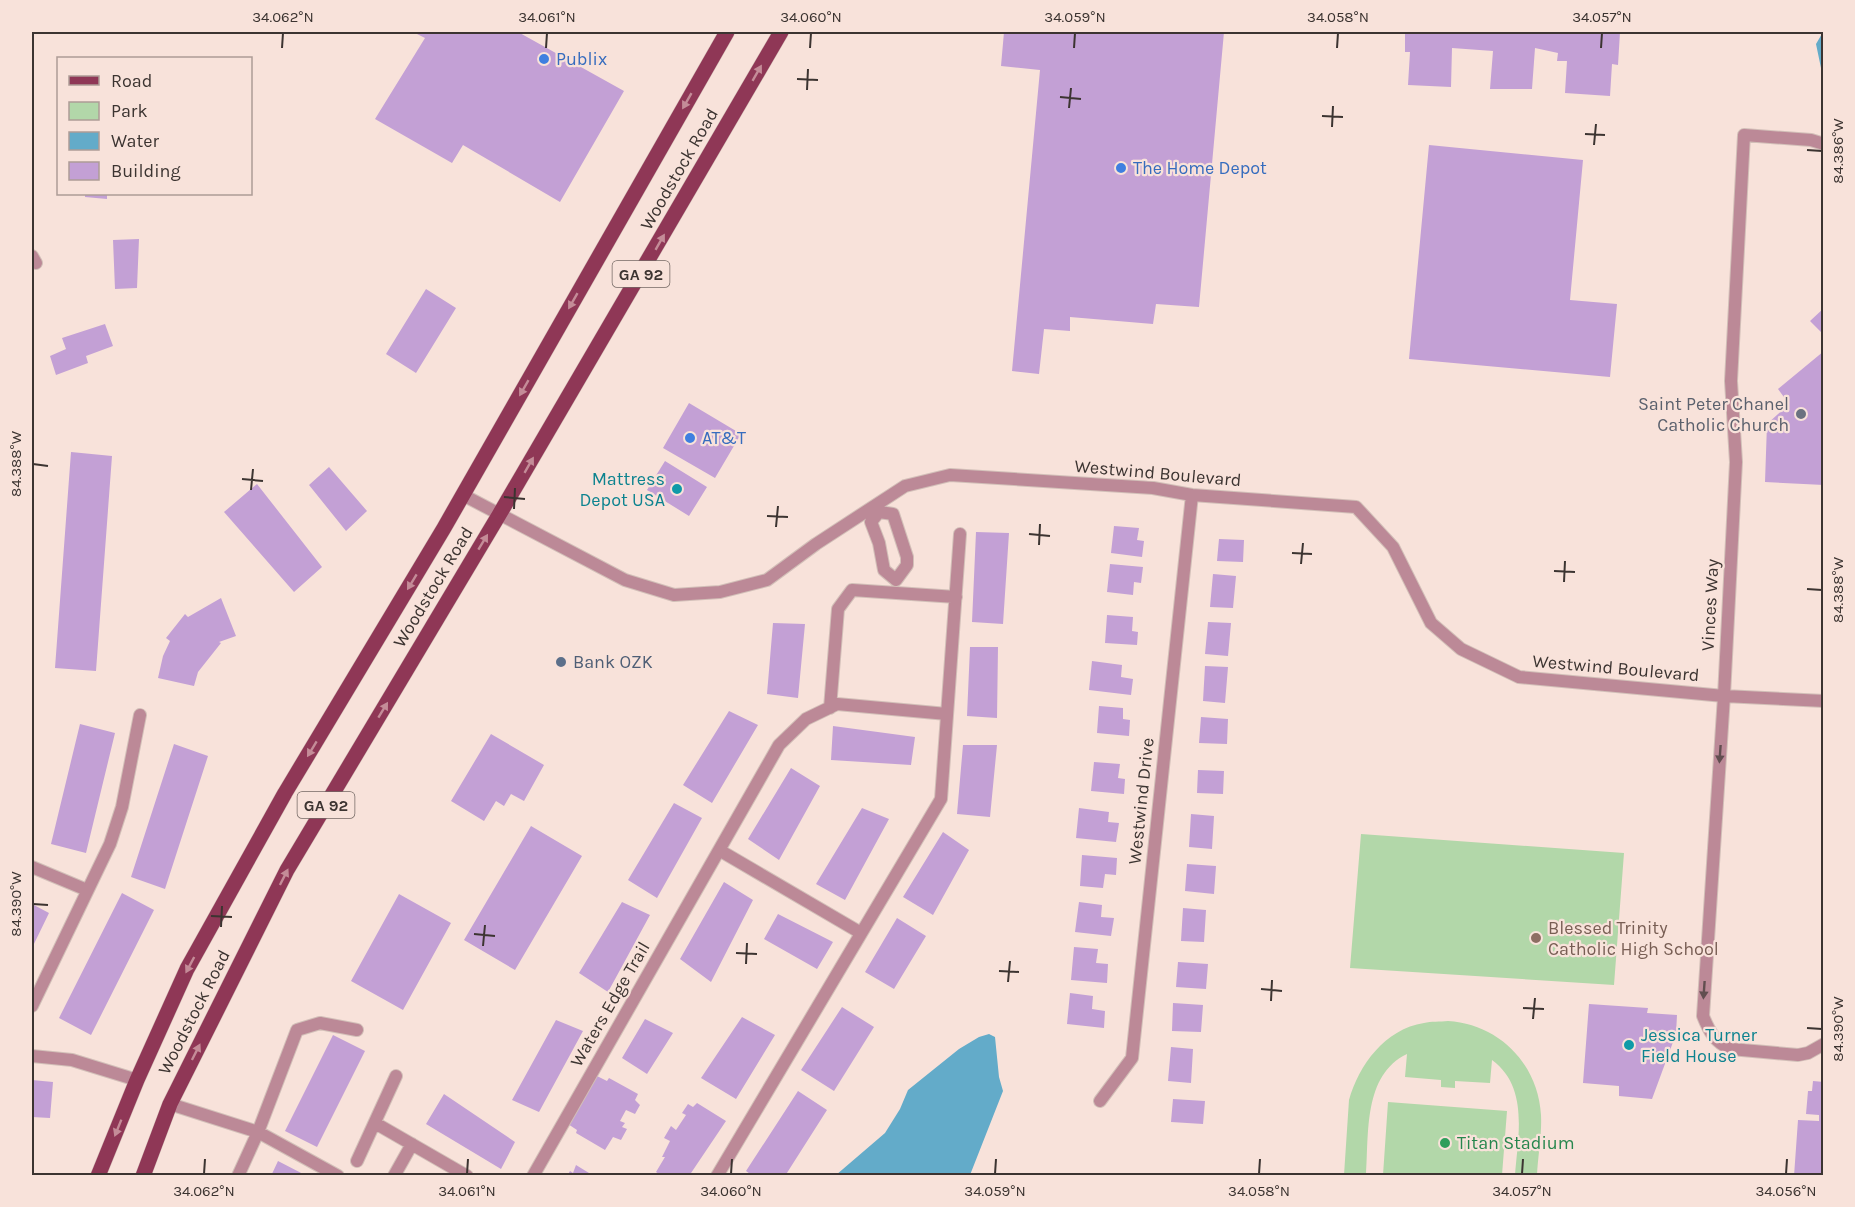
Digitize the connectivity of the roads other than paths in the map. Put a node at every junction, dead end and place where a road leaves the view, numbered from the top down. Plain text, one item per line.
1 (727, 32) edge
2 (781, 32) edge
3 (1824, 144) edge
4 (463, 495) junction
5 (1192, 495) junction
6 (877, 508) junction
7 (499, 515) junction
8 (960, 534) dead end
9 (901, 537) junction
10 (879, 543) junction
11 (896, 580) junction
12 (896, 593) junction
13 (956, 597) junction
14 (1724, 696) junction
15 (1824, 701) edge
16 (830, 708) junction
17 (947, 714) junction
18 (140, 715) dead end
19 (719, 850) junction
20 (32, 867) edge
21 (87, 890) junction
22 (861, 933) junction
23 (32, 1006) edge
24 (357, 1030) dead end
25 (1824, 1044) edge
26 (32, 1056) edge
27 (396, 1076) dead end
28 (137, 1080) junction
29 (1100, 1101) dead end
30 (170, 1104) junction
31 (375, 1123) junction
32 (258, 1132) junction
33 (412, 1144) junction
34 (357, 1161) dead end
35 (722, 1174) edge
36 (98, 1176) edge
37 (143, 1176) edge
38 (238, 1176) edge
39 (338, 1176) edge
40 (394, 1176) edge
41 (467, 1176) edge
42 (533, 1176) edge

1 -> 4 main road, Woodstock Road / GA 92
7 -> 2 main road, Woodstock Road / GA 92
3 - 14 street, Vinces Way
4 - 7 street, Westwind Boulevard
4 -> 28 main road, Woodstock Road / GA 92
5 - 6 street, Westwind Boulevard
5 - 14 street, Westwind Boulevard
5 - 29 street, Westwind Drive
6 - 7 street, Westwind Boulevard
6 - 9 street
6 - 10 street
30 -> 7 main road, Woodstock Road / GA 92
8 - 13 street
9 - 10 street
9 - 11 street
10 - 11 street
11 - 12 street
12 - 13 street
12 - 16 street
13 - 17 street
14 - 15 street, Westwind Boulevard
14 -> 25 street, Vinces Way
16 - 17 street, Waters Edge Trail
16 - 19 street, Waters Edge Trail
17 - 22 street
18 - 21 street
19 - 22 street
19 - 42 street, Waters Edge Trail
20 - 21 street
21 - 23 street
22 - 35 street
24 - 32 street
26 - 28 street
27 - 31 street
28 -> 36 main road, Woodstock Road / GA 92
30 - 32 street
30 - 37 main road, Woodstock Road / GA 92
31 - 33 street
31 - 34 street
32 - 38 street
32 - 39 street
33 - 40 street
33 - 41 street

